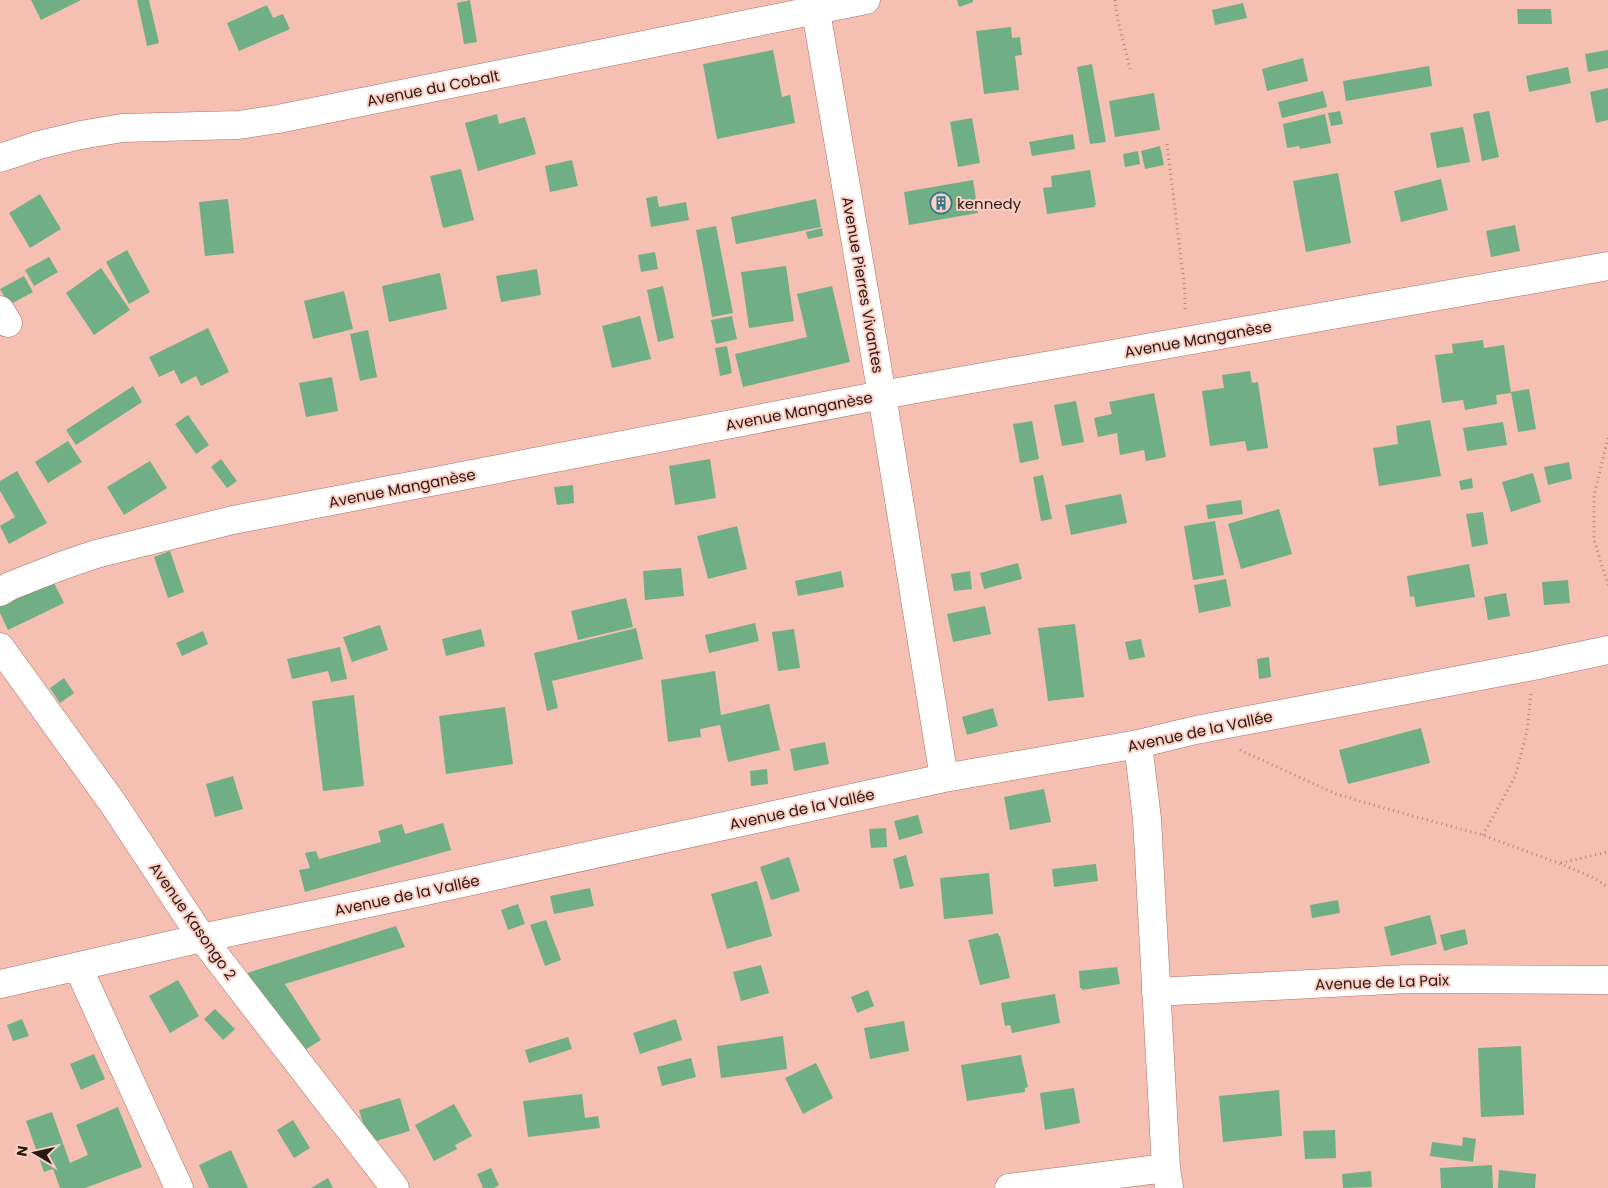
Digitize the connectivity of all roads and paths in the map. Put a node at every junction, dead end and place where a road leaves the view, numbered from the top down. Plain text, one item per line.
1 (866, 0) edge
2 (1115, 0) edge
3 (814, 6) edge
4 (1130, 69) dead end
5 (1167, 144) dead end
6 (0, 158) edge
7 (1608, 266) edge
8 (1186, 341) junction
9 (882, 395) junction
10 (1608, 438) edge
11 (1608, 585) edge
12 (0, 592) edge
13 (0, 647) edge
14 (1608, 650) edge
15 (1533, 666) junction
16 (1196, 730) junction
17 (1138, 744) junction
18 (944, 778) junction
19 (1483, 835) junction
20 (1608, 852) edge
21 (1560, 864) junction
22 (1608, 888) edge
23 (202, 938) junction
24 (78, 966) junction
25 (1608, 980) edge
26 (0, 984) edge
27 (1156, 992) junction
28 (1167, 1178) edge
29 (179, 1188) edge
30 (395, 1188) edge
31 (1010, 1188) edge

1 - 3 street, Avenue du Cobalt
2 - 4 path
3 - 6 street, Avenue du Cobalt
3 - 9 street, Avenue Pierres Vivantes
5 - 8 path
7 - 8 street, Avenue Manganèse
8 - 9 street, Avenue Manganèse
9 - 12 street, Avenue Manganèse
9 - 18 street, Avenue Pierres Vivantes
10 - 11 path
13 - 23 street, Avenue Kasongo 2
14 - 15 street, Avenue de la Vallée
15 - 16 street, Avenue de la Vallée
15 - 19 path
16 - 17 street, Avenue de la Vallée
16 - 19 path
17 - 18 street, Avenue de la Vallée
17 - 27 street
18 - 23 street, Avenue de la Vallée
19 - 21 path
20 - 21 path
21 - 22 path
23 - 24 street, Avenue de la Vallée
23 - 30 street, Avenue Kasongo 2
24 - 26 street, Avenue de la Vallée
24 - 29 street
25 - 27 street, Avenue de La Paix
27 - 28 street
28 - 31 street

